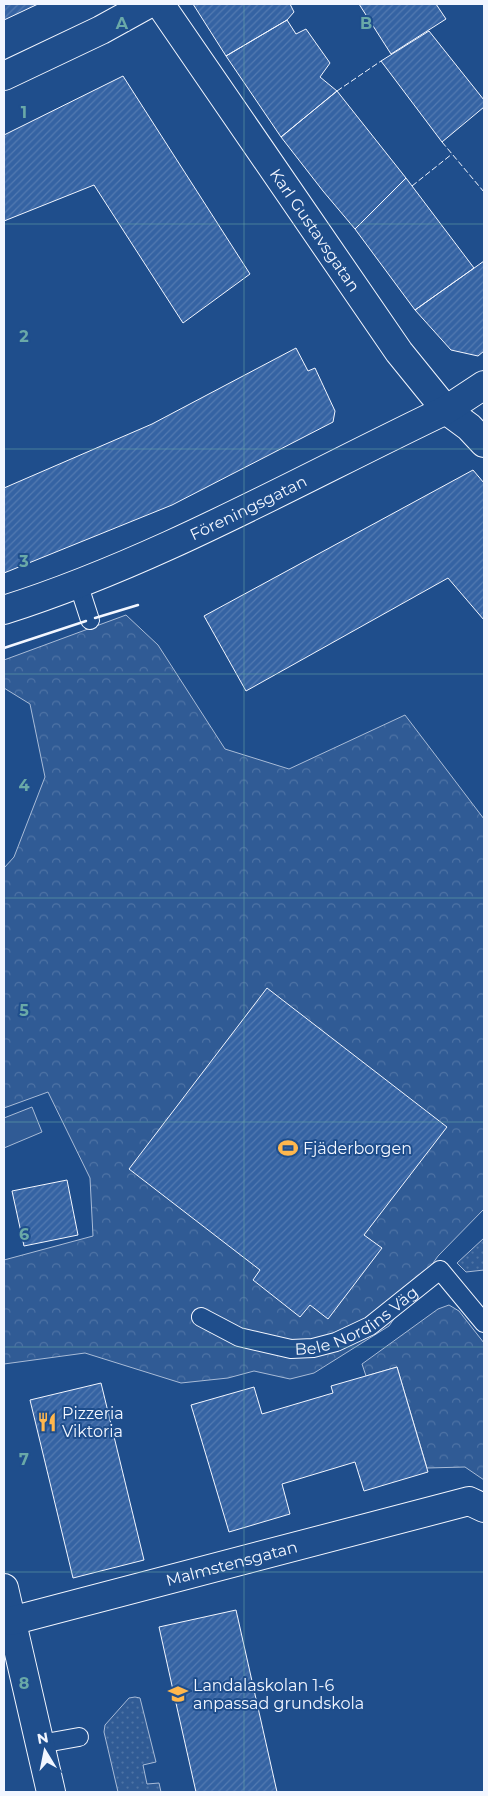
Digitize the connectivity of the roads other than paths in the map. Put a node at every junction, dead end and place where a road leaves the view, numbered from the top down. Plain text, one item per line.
1 (148, 4) edge
2 (160, 4) edge
3 (4, 76) edge
4 (484, 385) edge
5 (446, 410) junction
6 (484, 443) edge
7 (78, 583) junction
8 (4, 610) edge
9 (90, 620) dead end
10 (201, 1316) dead end
11 (484, 1323) edge
12 (484, 1508) edge
13 (4, 1588) edge
14 (9, 1626) edge
15 (79, 1737) dead end
16 (40, 1744) junction
17 (51, 1792) edge

1 - 3 street
2 - 5 street, Karl Gustavsgatan
4 - 5 street, Föreningsgatan
5 - 6 street, Karl Gustavsgatan
5 - 7 street, Föreningsgatan
7 - 8 street, Föreningsgatan
7 - 9 lane
10 - 11 lane, Bele Nordins Väg
12 - 14 street, Malmstensgatan
13 - 14 street
14 - 16 street
15 - 16 lane
16 - 17 street

